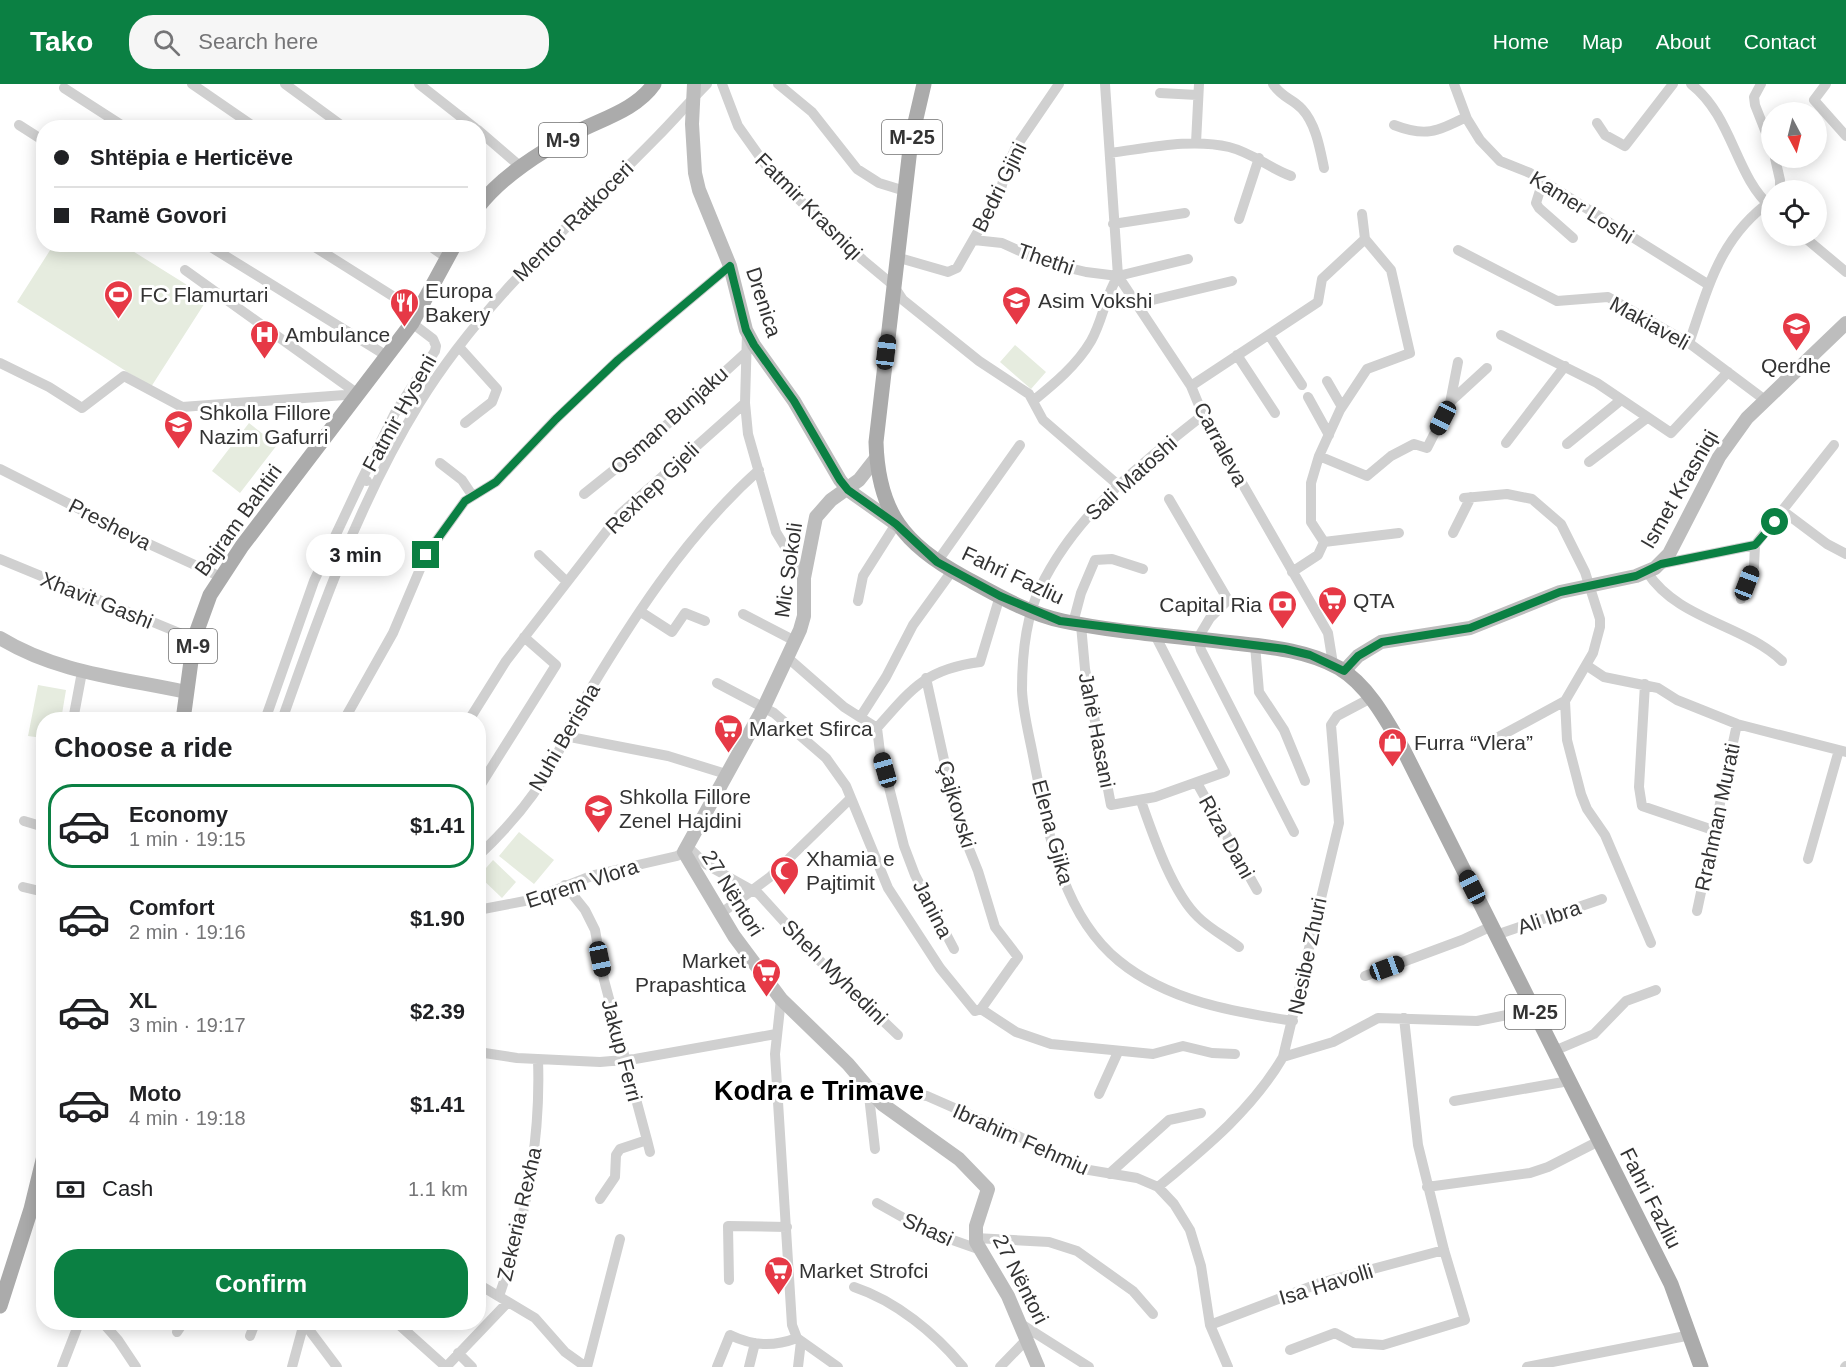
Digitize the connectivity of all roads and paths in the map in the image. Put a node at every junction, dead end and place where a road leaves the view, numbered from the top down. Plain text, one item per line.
1 (192, 84) edge
2 (285, 84) edge
3 (419, 84) edge
4 (654, 84) edge
5 (694, 84) edge
6 (707, 84) edge
7 (722, 84) edge
8 (778, 84) edge
9 (924, 84) edge
10 (1059, 84) edge
11 (1105, 84) edge
12 (1273, 84) edge
13 (1454, 84) edge
14 (1673, 84) edge
15 (1691, 84) edge
16 (1761, 84) edge
17 (1826, 84) edge
18 (64, 88) dead end
19 (1198, 90) edge
20 (1160, 93) dead end
21 (692, 99) junction
22 (1466, 117) junction
23 (114, 120) edge
24 (244, 120) edge
25 (334, 120) edge
26 (465, 120) edge
27 (1761, 120) edge
28 (1597, 123) dead end
29 (19, 125) dead end
30 (1394, 125) dead end
31 (36, 136) edge
32 (1846, 136) edge
33 (486, 137) edge
34 (1196, 143) junction
35 (1110, 153) junction
36 (1259, 158) junction
37 (521, 167) junction
38 (1324, 168) dead end
39 (1291, 176) dead end
40 (1543, 181) junction
41 (905, 191) junction
42 (1761, 192) edge
43 (486, 200) edge
44 (1761, 209) edge
45 (1185, 213) dead end
46 (1362, 214) dead end
47 (1239, 219) dead end
48 (1113, 224) junction
49 (1573, 238) dead end
50 (974, 240) junction
51 (1365, 240) junction
52 (1815, 246) edge
53 (1458, 250) dead end
54 (219, 252) edge
55 (322, 252) edge
56 (450, 252) edge
57 (896, 257) junction
58 (1188, 259) dead end
59 (730, 266) junction
60 (185, 270) dead end
61 (1846, 272) edge
62 (1118, 276) junction
63 (1232, 281) dead end
64 (893, 285) junction
65 (1709, 285) junction
66 (1136, 304) junction
67 (415, 317) junction
68 (1846, 323) edge
69 (1269, 335) junction
70 (1501, 335) dead end
71 (1689, 343) junction
72 (460, 348) junction
73 (751, 348) junction
74 (387, 356) junction
75 (1237, 356) junction
76 (1458, 362) dead end
77 (0, 363) edge
78 (1565, 366) junction
79 (1487, 368) dead end
80 (1728, 372) junction
81 (1327, 381) dead end
82 (1302, 385) dead end
83 (1191, 386) junction
84 (358, 394) junction
85 (1308, 398) dead end
86 (1621, 400) junction
87 (1765, 400) junction
88 (1033, 401) junction
89 (745, 403) junction
90 (1450, 403) junction
91 (1342, 407) junction
92 (1275, 413) dead end
93 (1203, 415) junction
94 (1647, 418) junction
95 (465, 423) dead end
96 (1329, 435) junction
97 (1506, 443) dead end
98 (1568, 444) dead end
99 (1834, 445) dead end
100 (1020, 446) dead end
101 (1319, 456) junction
102 (877, 457) junction
103 (1588, 462) dead end
104 (440, 463) dead end
105 (0, 469) edge
106 (759, 470) junction
107 (362, 479) junction
108 (1117, 484) junction
109 (375, 485) junction
110 (848, 490) junction
111 (584, 494) dead end
112 (472, 495) junction
113 (1169, 499) dead end
114 (1783, 511) junction
115 (896, 524) junction
116 (1399, 533) dead end
117 (1453, 533) dead end
118 (1324, 542) junction
119 (1755, 545) junction
120 (1846, 554) edge
121 (539, 555) dead end
122 (0, 559) edge
123 (937, 562) junction
124 (1661, 564) junction
125 (1143, 570) dead end
126 (952, 571) junction
127 (1292, 572) junction
128 (1647, 572) junction
129 (221, 577) junction
130 (804, 578) junction
131 (567, 582) junction
132 (1590, 587) junction
133 (1000, 596) junction
134 (1741, 599) dead end
135 (858, 601) dead end
136 (1031, 610) junction
137 (641, 612) junction
138 (743, 614) dead end
139 (705, 621) dead end
140 (1077, 624) junction
141 (1154, 633) junction
142 (524, 637) junction
143 (0, 638) edge
144 (1198, 638) junction
145 (194, 639) junction
146 (795, 641) junction
147 (1255, 645) junction
148 (788, 658) junction
149 (1782, 661) dead end
150 (1586, 665) junction
151 (1338, 668) junction
152 (82, 672) junction
153 (926, 678) junction
154 (717, 683) dead end
155 (1645, 684) junction
156 (186, 692) junction
157 (1371, 698) junction
158 (1565, 701) junction
159 (764, 707) junction
160 (74, 712) edge
161 (184, 712) edge
162 (268, 712) edge
163 (285, 712) edge
164 (349, 712) edge
165 (474, 712) edge
166 (861, 716) junction
167 (1737, 724) junction
168 (877, 728) junction
169 (565, 736) junction
170 (1493, 740) dead end
171 (1842, 751) edge
172 (726, 774) junction
173 (486, 776) edge
174 (1305, 781) dead end
175 (1197, 783) junction
176 (851, 798) junction
177 (1141, 801) junction
178 (24, 821) dead end
179 (36, 825) edge
180 (1713, 830) junction
181 (1294, 832) dead end
182 (486, 849) edge
183 (685, 849) junction
184 (1808, 859) dead end
185 (565, 885) junction
186 (23, 887) dead end
187 (36, 890) edge
188 (752, 890) junction
189 (1257, 890) dead end
190 (1602, 899) dead end
191 (486, 908) edge
192 (1697, 911) dead end
193 (720, 914) junction
194 (1494, 930) junction
195 (1651, 943) dead end
196 (1239, 947) dead end
197 (954, 949) dead end
198 (1365, 976) dead end
199 (1656, 990) dead end
200 (781, 999) junction
201 (1531, 1006) junction
202 (981, 1009) junction
203 (1404, 1018) junction
204 (1293, 1021) junction
205 (776, 1034) junction
206 (898, 1035) dead end
207 (1554, 1051) junction
208 (1118, 1052) junction
209 (486, 1054) edge
210 (1235, 1054) dead end
211 (1283, 1056) junction
212 (538, 1060) junction
213 (625, 1060) junction
214 (1569, 1081) junction
215 (868, 1087) junction
216 (1099, 1094) dead end
217 (1454, 1101) dead end
218 (1201, 1113) dead end
219 (647, 1140) junction
220 (1599, 1141) junction
221 (875, 1149) dead end
222 (650, 1152) dead end
223 (1109, 1174) junction
224 (1427, 1186) junction
225 (1158, 1187) junction
226 (36, 1189) edge
227 (600, 1199) dead end
228 (877, 1203) dead end
229 (786, 1227) junction
230 (620, 1239) dead end
231 (978, 1244) junction
232 (1444, 1250) junction
233 (729, 1280) dead end
234 (854, 1287) dead end
235 (486, 1289) edge
236 (503, 1299) junction
237 (0, 1306) edge
238 (1153, 1314) dead end
239 (486, 1320) edge
240 (1021, 1324) junction
241 (1210, 1325) junction
242 (76, 1330) edge
243 (109, 1330) edge
244 (252, 1330) edge
245 (302, 1330) edge
246 (309, 1330) edge
247 (405, 1330) edge
248 (478, 1330) edge
249 (1691, 1335) junction
250 (250, 1336) dead end
251 (1028, 1338) junction
252 (799, 1339) junction
253 (755, 1343) junction
254 (1290, 1350) dead end
255 (459, 1353) junction
256 (62, 1367) edge
257 (136, 1367) edge
258 (292, 1367) edge
259 (338, 1367) edge
260 (446, 1367) edge
261 (472, 1367) edge
262 (586, 1367) edge
263 (717, 1367) edge
264 (749, 1367) edge
265 (798, 1367) edge
266 (838, 1367) edge
267 (963, 1367) edge
268 (1000, 1367) edge
269 (1038, 1367) edge
270 (1089, 1367) edge
271 (1228, 1367) edge
272 (1527, 1367) edge
273 (1701, 1367) edge

1 - 24 street
2 - 25 street
3 - 26 street
4 - 37 main road, M-9
5 - 21 street, Drenica
6 - 21 street, Mentor Ratkoceri
7 - 64 street, Fatmir Krasniqi
8 - 41 street
9 - 41 main road, Fahri Fazliu / M-25
10 - 50 street, Bedri Gjini
11 - 35 street, Carraleva
12 - 38 street
13 - 22 street, Kamer Loshi
14 - 28 street
15 - 42 street
16 - 27 street
17 - 32 street
18 - 23 street
19 - 20 street
19 - 34 street
21 - 59 street, Drenica
21 - 72 street, Mentor Ratkoceri
22 - 30 street
22 - 40 street, Kamer Loshi
29 - 31 street
33 - 37 street
34 - 35 street
34 - 36 street
35 - 48 street, Carraleva
36 - 39 street
36 - 47 street
37 - 43 main road, M-9
40 - 49 street
40 - 65 street, Kamer Loshi
41 - 57 main road, Fahri Fazliu / M-25
44 - 65 street
45 - 48 street
46 - 51 street
48 - 62 street, Carraleva
50 - 57 street, Bedri Gjini
50 - 62 street, Thethi
51 - 69 street
51 - 91 street
52 - 61 street
53 - 71 street, Makiaveli
54 - 74 street
55 - 67 street, Fatmir Hyseni
56 - 67 main road, Bajram Bahtiri / M-9
57 - 64 main road, Fahri Fazliu / M-25
58 - 62 street
59 - 73 street, Drenica
59 - 112 street
60 - 84 street
62 - 66 street, Carraleva
62 - 88 street
63 - 66 street
64 - 88 street, Fatmir Krasniqi
64 - 102 main road, Fahri Fazliu / M-25
65 - 71 street
66 - 83 street, Carraleva
67 - 74 main road, Bajram Bahtiri / M-9
67 - 107 street, Fatmir Hyseni
68 - 87 street, Ismet Krasniqi
69 - 75 street
69 - 82 street
70 - 78 street
71 - 80 street, Makiaveli
72 - 95 street
72 - 109 street, Mentor Ratkoceri
73 - 89 street
73 - 110 street, Drenica
73 - 111 street, Osman Bunjaku
74 - 84 main road, Bajram Bahtiri / M-9
75 - 83 street
75 - 92 street
76 - 90 street
77 - 84 street
78 - 86 street
78 - 97 street
79 - 90 street
80 - 87 street, Makiaveli
80 - 94 street
81 - 91 street
83 - 93 street, Carraleva
84 - 129 main road, Bajram Bahtiri / M-9
85 - 96 street
86 - 94 street
86 - 98 street
87 - 124 street, Ismet Krasniqi
88 - 108 street, Fatmir Krasniqi
89 - 106 street
89 - 131 street, Rexhep Gjeli
90 - 101 street
91 - 96 street
93 - 108 street, Sali Matoshi
93 - 127 street, Carraleva
94 - 103 street
96 - 101 street
99 - 114 street
100 - 123 street
101 - 118 street
102 - 110 street, Mic Sokoli
102 - 115 main road, Fahri Fazliu / M-25
104 - 112 street
105 - 129 street, Presheva
106 - 130 street
106 - 137 street, Nuhi Berisha
107 - 109 street, Fatmir Hyseni
107 - 162 street, Fatmir Hyseni
108 - 136 street, Sali Matoshi
109 - 163 street, Mentor Ratkoceri
110 - 115 street, Drenica
110 - 130 street, Mic Sokoli
112 - 164 street
113 - 144 street
114 - 119 street
114 - 120 street
115 - 123 main road, Fahri Fazliu / M-25
115 - 135 street
116 - 118 street
117 - 132 street
118 - 127 street
119 - 124 street
119 - 134 street
121 - 131 street
122 - 145 street, Xhavit Gashi
123 - 126 main road, Fahri Fazliu / M-25
124 - 128 street, Ismet Krasniqi
125 - 140 street
126 - 133 main road, Fahri Fazliu / M-25
126 - 166 street
127 - 151 street, Carraleva
128 - 132 street, Ismet Krasniqi
128 - 149 street
129 - 145 main road, Bajram Bahtiri / M-9
130 - 146 street, Mic Sokoli
131 - 142 street, Rexhep Gjeli
132 - 150 street
132 - 151 street, Ismet Krasniqi
133 - 136 main road, Fahri Fazliu / M-25
133 - 153 street
136 - 140 main road, Fahri Fazliu / M-25
136 - 204 street, Elena Gjika
137 - 139 street
137 - 169 street, Nuhi Berisha
138 - 146 street, Mic Sokoli
140 - 141 main road, Fahri Fazliu / M-25
140 - 177 street, Jahë Hasani
141 - 144 main road, Fahri Fazliu / M-25
141 - 175 street
142 - 165 street, Rexhep Gjeli
142 - 173 street
143 - 152 street
144 - 147 main road, Fahri Fazliu / M-25
144 - 181 street
145 - 156 main road, Bajram Bahtiri / M-9
146 - 148 street, Mic Sokoli
147 - 151 main road, Fahri Fazliu / M-25
147 - 174 street
148 - 159 street, Mic Sokoli
148 - 166 street
150 - 155 street
150 - 158 street
151 - 157 main road, Fahri Fazliu / M-25
152 - 156 street
152 - 160 street
153 - 168 street
153 - 202 street, Çajkovski
154 - 159 street
155 - 167 street
155 - 180 street
156 - 161 main road, Bajram Bahtiri / M-9
157 - 194 main road, Fahri Fazliu / M-25
157 - 204 street, Nesibe Zhuri
158 - 170 street
158 - 195 street
159 - 172 street, Mic Sokoli
159 - 176 street
166 - 168 street
167 - 171 street
167 - 180 street, Rrahman Murati
168 - 197 street, Janina
169 - 172 street
169 - 182 street, Nuhi Berisha
171 - 184 street
172 - 183 street, Mic Sokoli
175 - 177 street
175 - 189 street, Riza Dani
176 - 188 street
176 - 202 street
177 - 196 street
178 - 179 street
180 - 192 street, Rrahman Murati
183 - 185 street, Eqrem Vlora
183 - 188 street, Sheh Myhedini
183 - 193 street, 27 Nëntori
185 - 191 street, Eqrem Vlora
185 - 213 street, Jakup Ferri
186 - 187 street
188 - 193 street
188 - 206 street, Sheh Myhedini
190 - 194 street, Ali Ibra
193 - 200 street, 27 Nëntori
194 - 198 street
194 - 201 main road, Fahri Fazliu / M-25
199 - 207 street
200 - 205 street
200 - 215 street, 27 Nëntori
201 - 203 street
201 - 207 main road, Fahri Fazliu / M-25
202 - 208 street
203 - 211 street
203 - 224 street
204 - 211 street, Nesibe Zhuri
205 - 213 street
205 - 229 street
207 - 214 main road, Fahri Fazliu / M-25
208 - 210 street
208 - 216 street
209 - 212 street
211 - 225 street, Nesibe Zhuri
212 - 213 street
212 - 236 street, Zekeria Rexha
213 - 219 street, Jakup Ferri
214 - 217 street
214 - 220 main road, Fahri Fazliu / M-25
215 - 221 street
215 - 223 street, Ibrahim Fehmiu
215 - 231 street, 27 Nëntori
218 - 223 street
219 - 222 street, Jakup Ferri
219 - 227 street
220 - 224 street
220 - 249 main road, Fahri Fazliu / M-25
223 - 225 street, Ibrahim Fehmiu
224 - 232 street
225 - 241 street, Ibrahim Fehmiu
226 - 237 main road
228 - 231 street, Shasi
229 - 233 street
229 - 252 street
230 - 262 street
231 - 238 street, Shasi
231 - 240 street, 27 Nëntori
232 - 241 street, Isa Havolli
232 - 254 street
234 - 267 street
235 - 236 street
236 - 239 street
236 - 262 street
240 - 251 street, 27 Nëntori
240 - 270 street
241 - 271 street, Ibrahim Fehmiu
242 - 256 street
243 - 257 street
244 - 250 street
245 - 258 street
246 - 259 street
247 - 260 street
248 - 255 street
249 - 272 street
249 - 273 main road, Fahri Fazliu / M-25
251 - 268 street
251 - 269 street, 27 Nëntori
252 - 253 street
252 - 265 street
252 - 266 street
253 - 263 street
253 - 264 street
255 - 260 street
255 - 261 street

